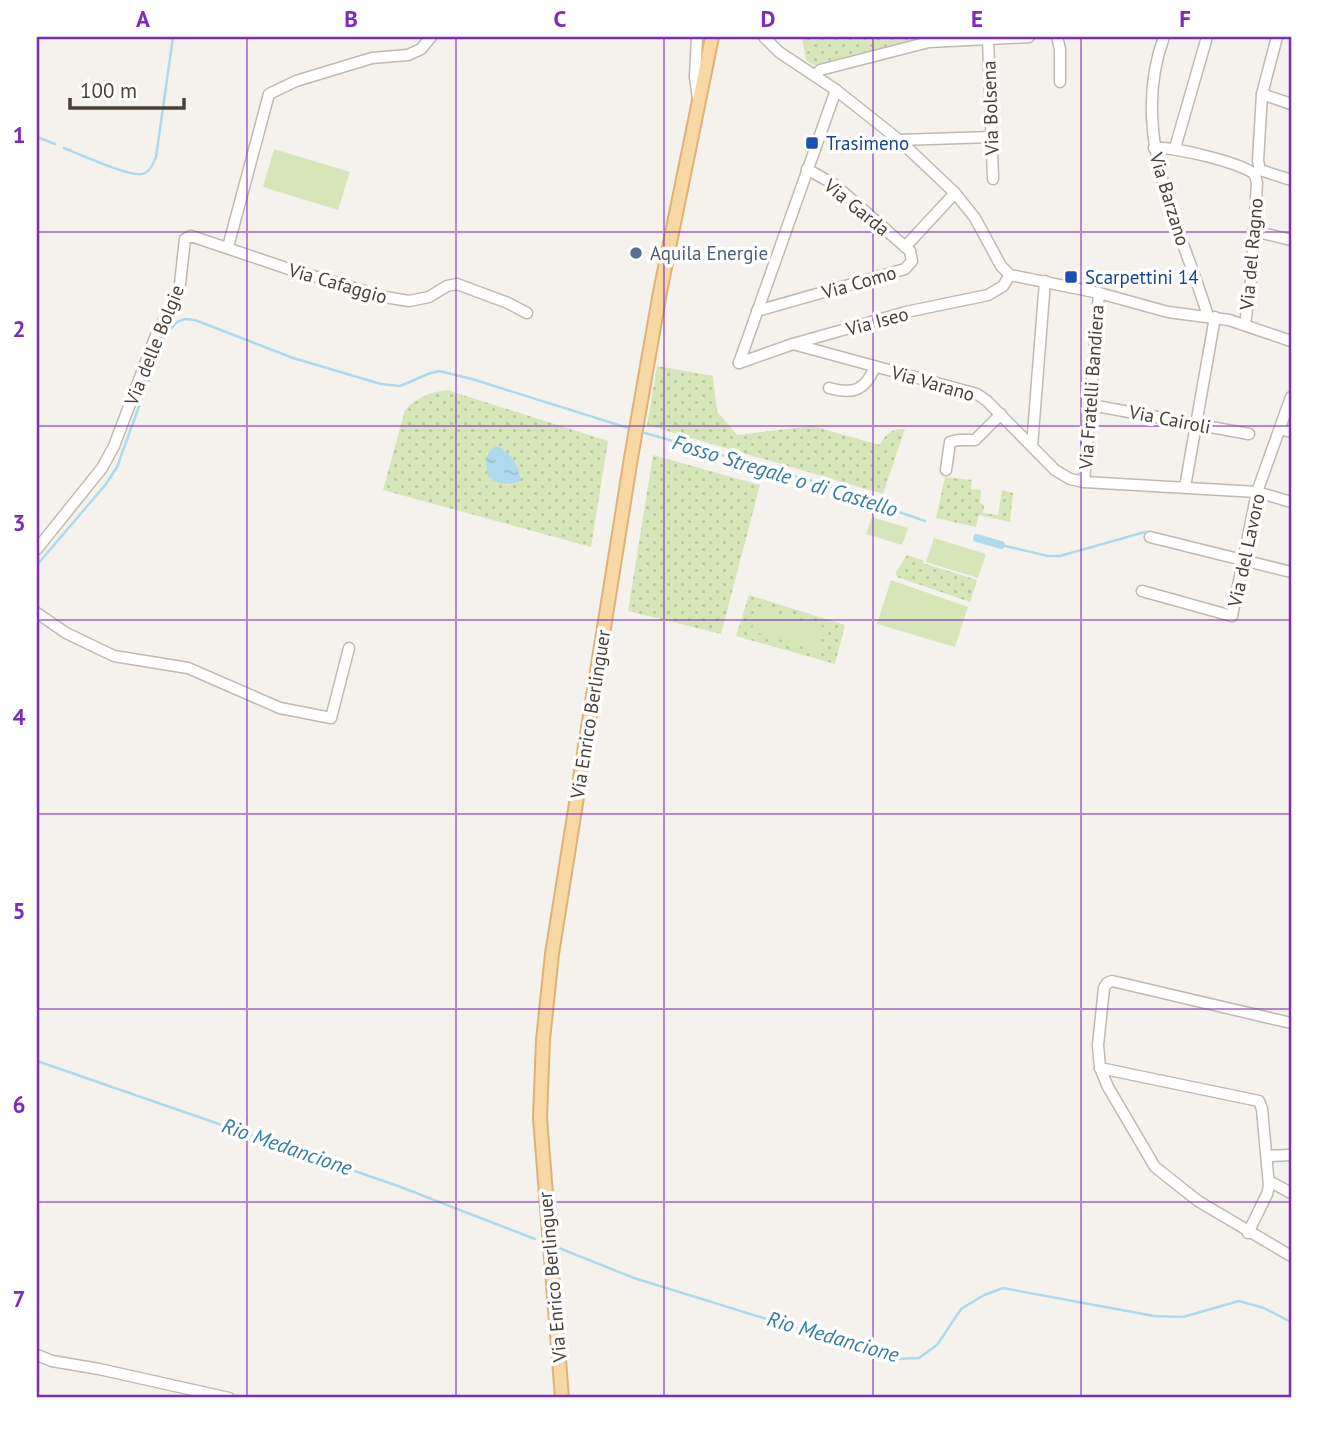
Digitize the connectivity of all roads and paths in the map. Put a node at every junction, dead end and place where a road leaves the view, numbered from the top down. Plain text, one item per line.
1 (431, 37) edge
2 (697, 37) edge
3 (712, 37) edge
4 (764, 37) edge
5 (1028, 37) edge
6 (1057, 37) edge
7 (1164, 37) edge
8 (1207, 37) edge
9 (1277, 37) edge
10 (988, 38) edge
11 (816, 75) junction
12 (1060, 82) dead end
13 (836, 90) junction
14 (1262, 94) junction
15 (699, 102) junction
16 (1291, 104) edge
17 (992, 137) junction
18 (898, 140) junction
19 (1154, 148) junction
20 (1175, 148) junction
21 (1257, 152) junction
22 (1244, 168) junction
23 (807, 169) junction
24 (1268, 174) junction
25 (993, 178) dead end
26 (1291, 180) edge
27 (1257, 183) junction
28 (955, 193) junction
29 (1254, 232) junction
30 (1291, 240) edge
31 (228, 247) junction
32 (905, 247) junction
33 (1010, 275) junction
34 (1045, 281) junction
35 (1099, 293) junction
36 (757, 311) junction
37 (527, 313) dead end
38 (1211, 317) junction
39 (1245, 324) junction
40 (1291, 341) edge
41 (793, 344) junction
42 (876, 367) junction
43 (829, 388) dead end
44 (1291, 397) edge
45 (1091, 405) junction
46 (1001, 414) junction
47 (1197, 425) junction
48 (1280, 429) junction
49 (1291, 432) edge
50 (1249, 434) dead end
51 (1032, 446) junction
52 (946, 470) dead end
53 (1084, 482) junction
54 (1185, 487) junction
55 (1258, 492) junction
56 (1291, 502) edge
57 (1150, 537) dead end
58 (37, 549) edge
59 (1244, 561) junction
60 (1291, 572) edge
61 (1142, 591) dead end
62 (37, 613) edge
63 (349, 648) dead end
64 (1291, 1023) edge
65 (1101, 1068) junction
66 (1291, 1155) edge
67 (1267, 1156) junction
68 (1269, 1181) junction
69 (1291, 1193) edge
70 (1248, 1233) junction
71 (1291, 1256) edge
72 (37, 1355) edge
73 (229, 1398) edge
74 (562, 1398) edge

1 - 31 street
2 - 15 street
3 - 15 main road, Via Enrico Berlinguer
4 - 11 street
5 - 10 street
6 - 12 street
7 - 19 street, Via Barzano
8 - 20 street
9 - 14 street
10 - 11 street
10 - 17 street, Via Bolsena
11 - 13 street
13 - 18 street
13 - 23 street
14 - 16 street
14 - 21 street
15 - 74 main road, Via Enrico Berlinguer
17 - 18 street
17 - 25 street, Via Bolsena
18 - 28 street
19 - 20 street
19 - 38 street, Via Barzano
20 - 22 street
21 - 22 street
21 - 24 street
22 - 27 street
23 - 32 street, Via Garda
23 - 36 street
24 - 26 street
24 - 27 street
27 - 29 street, Via del Ragno
28 - 32 street, Via Como
28 - 33 street
29 - 30 street
29 - 39 street, Via del Ragno
31 - 37 street, Via Cafaggio
31 - 58 street, Via delle Bolgie
32 - 36 street, Via Como
33 - 34 street
33 - 41 street, Via Iseo
34 - 35 street
34 - 51 street
35 - 38 street
35 - 45 street, Via Fratelli Bandiera
36 - 41 street, Via Iseo
38 - 39 street
38 - 47 street
39 - 40 street
41 - 42 street, Via Varano
42 - 43 street
42 - 46 street, Via Varano
44 - 48 street, Via del Lavoro
45 - 47 street, Via Cairoli
45 - 53 street, Via Fratelli Bandiera
46 - 51 street, Via Varano
46 - 52 street
47 - 50 street, Via Cairoli
47 - 54 street
48 - 49 street
48 - 55 street, Via del Lavoro
51 - 53 street, Via Varano
53 - 54 street
54 - 55 street
55 - 56 street
55 - 59 street, Via del Lavoro
57 - 59 street
59 - 60 street
59 - 61 street, Via del Lavoro
62 - 63 street
64 - 65 street
65 - 67 street
65 - 70 street
66 - 67 street
67 - 68 street
68 - 69 street
68 - 70 street
70 - 71 street
72 - 73 street

